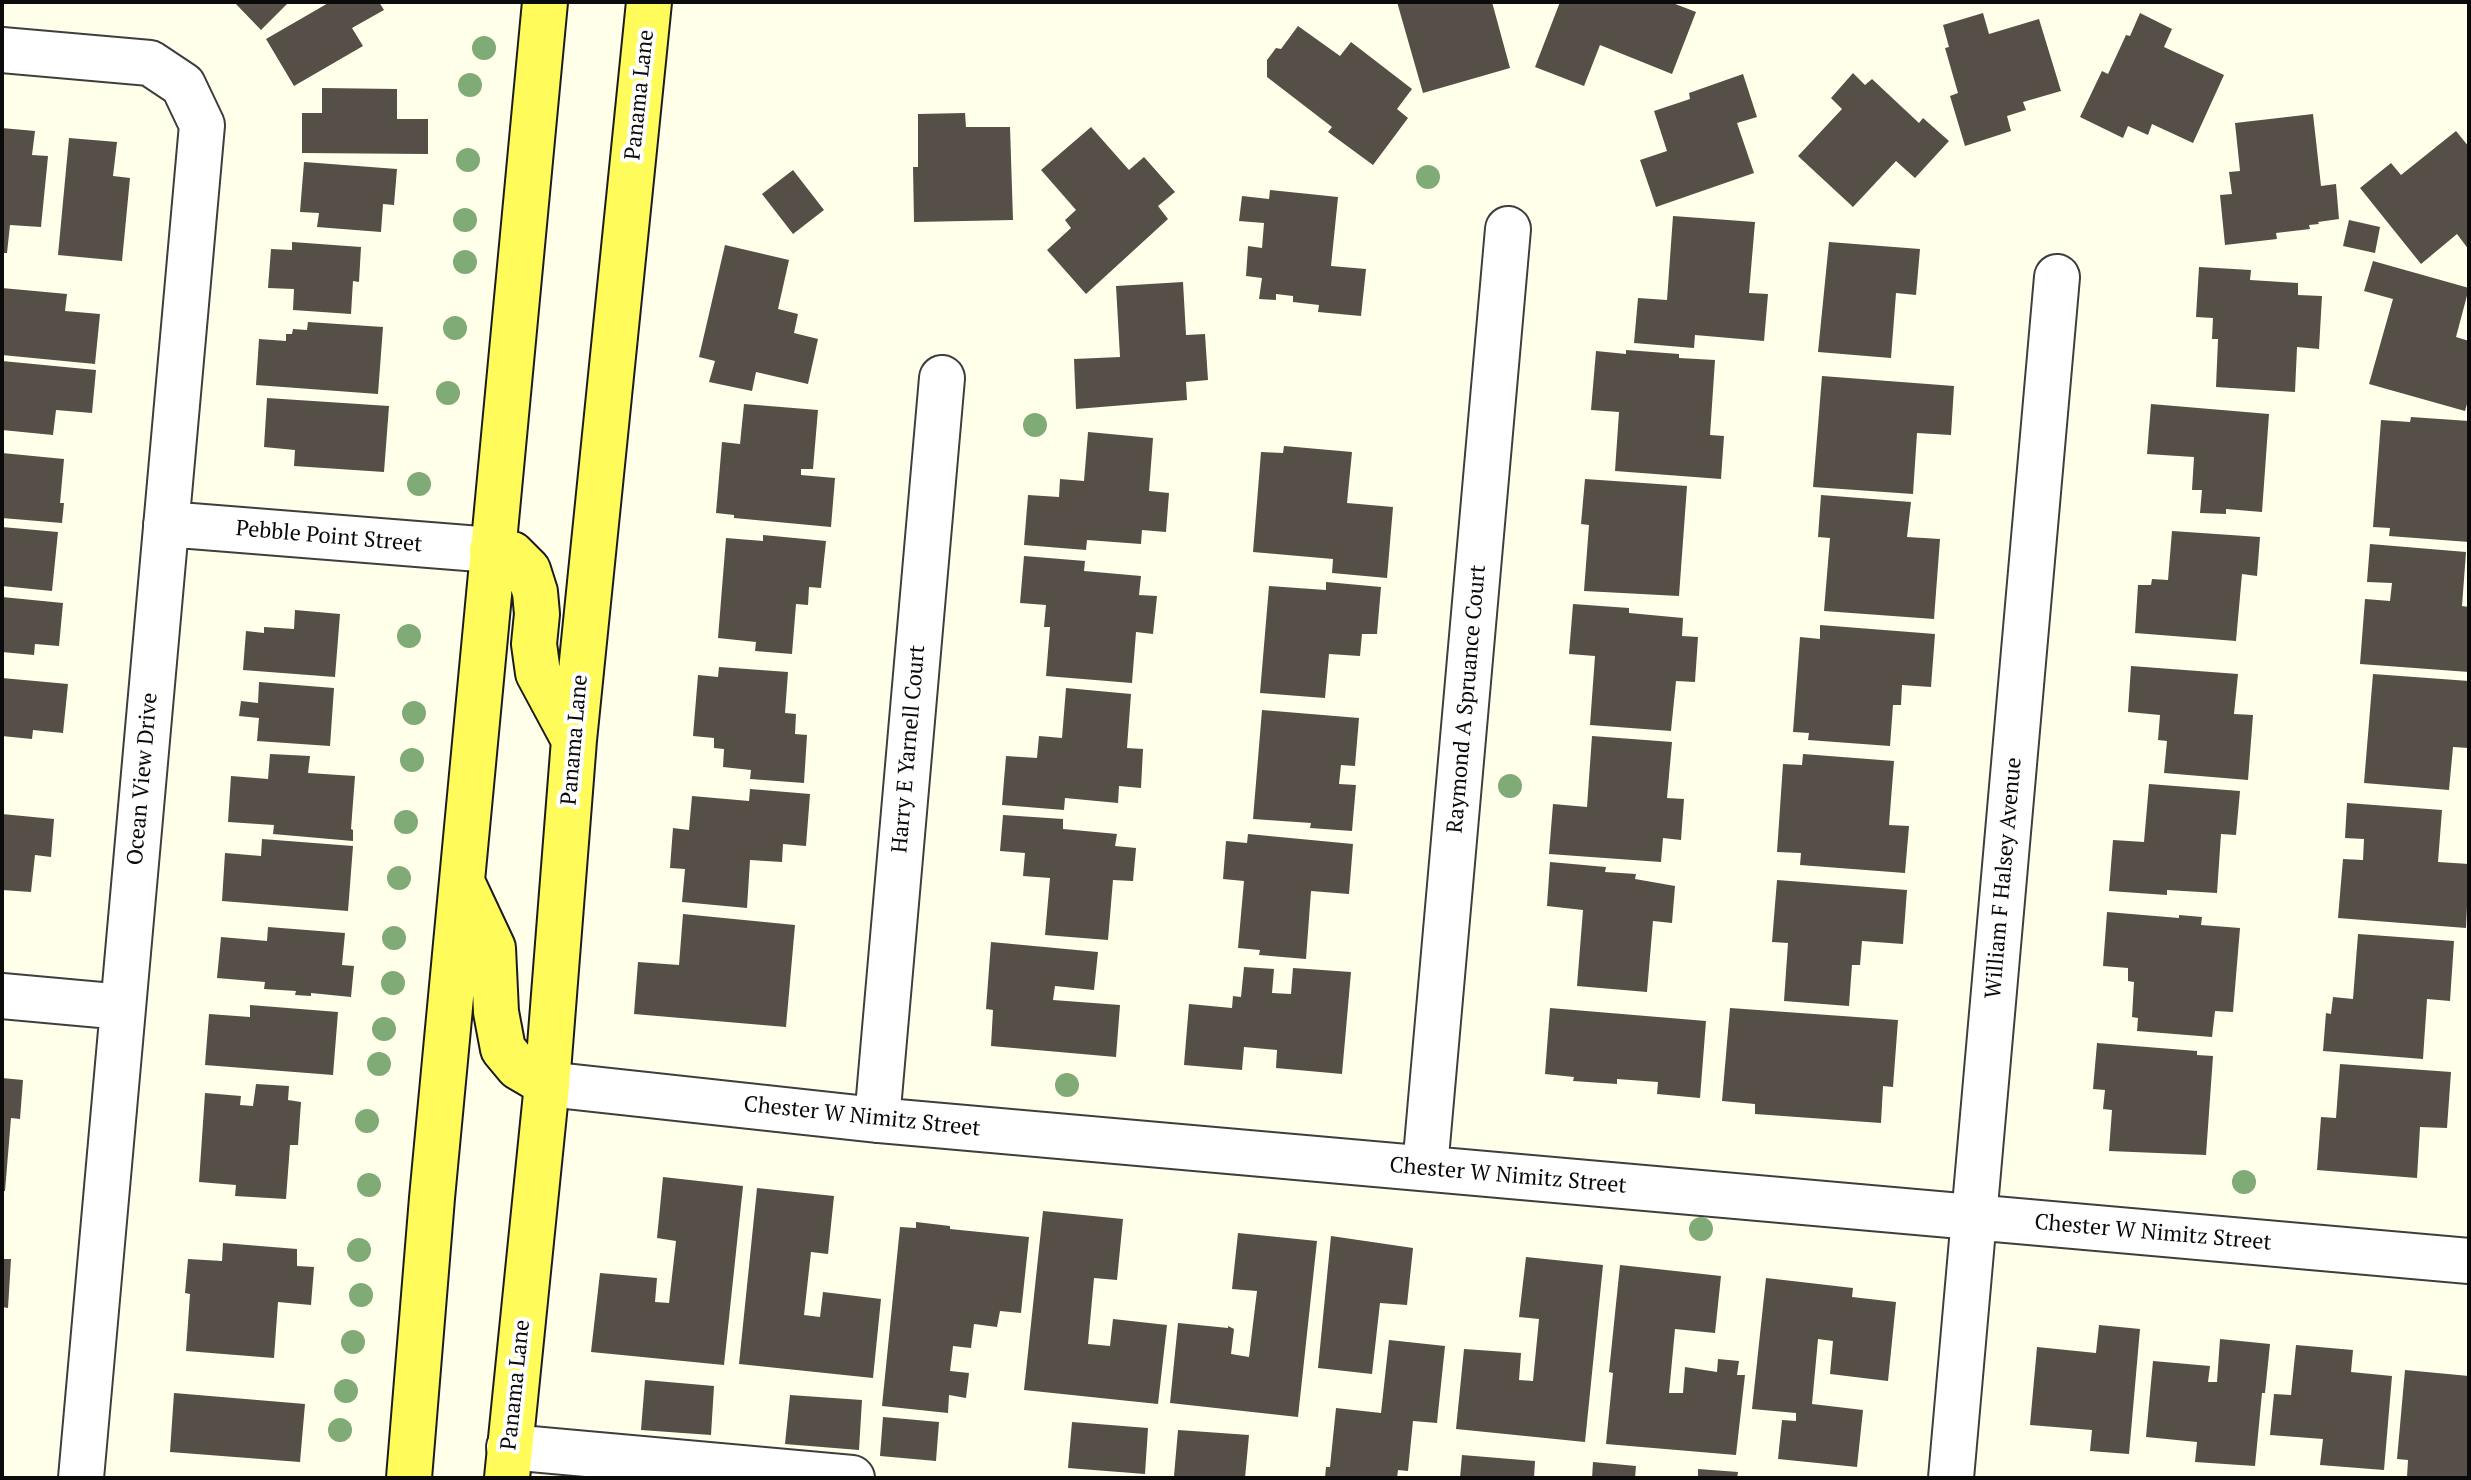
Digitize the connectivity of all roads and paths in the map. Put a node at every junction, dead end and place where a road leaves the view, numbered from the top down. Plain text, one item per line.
1 (545, 2) edge
2 (649, 2) edge
3 (2, 50) edge
4 (1508, 229) dead end
5 (2057, 277) dead end
6 (942, 378) dead end
7 (166, 524) junction
8 (492, 550) junction
9 (574, 740) junction
10 (462, 881) junction
11 (2, 996) edge
12 (123, 1007) junction
13 (547, 1084) junction
14 (877, 1120) junction
15 (1425, 1168) junction
16 (1974, 1217) junction
17 (2469, 1261) edge
18 (508, 1463) edge
19 (81, 1478) edge
20 (409, 1478) edge
21 (852, 1478) edge
22 (1951, 1478) edge

1 - 8 main road
2 - 9 main road, Panama Lane
3 - 7 street, Ocean View Drive
4 - 15 street, Raymond A Spruance Court
5 - 16 street, William F Halsey Avenue
6 - 14 street, Harry E Yarnell Court
7 - 8 street, Pebble Point Street
7 - 12 street, Ocean View Drive
8 - 9 main road
8 - 10 main road
9 - 13 main road, Panama Lane
10 - 13 main road
10 - 20 main road
11 - 12 street
12 - 19 street, Ocean View Drive
13 - 14 street, Chester W Nimitz Street
13 - 18 main road, Panama Lane
14 - 15 street, Chester W Nimitz Street
15 - 16 street, Chester W Nimitz Street
16 - 17 street, Chester W Nimitz Street
16 - 22 street, William F Halsey Avenue
18 - 21 street

